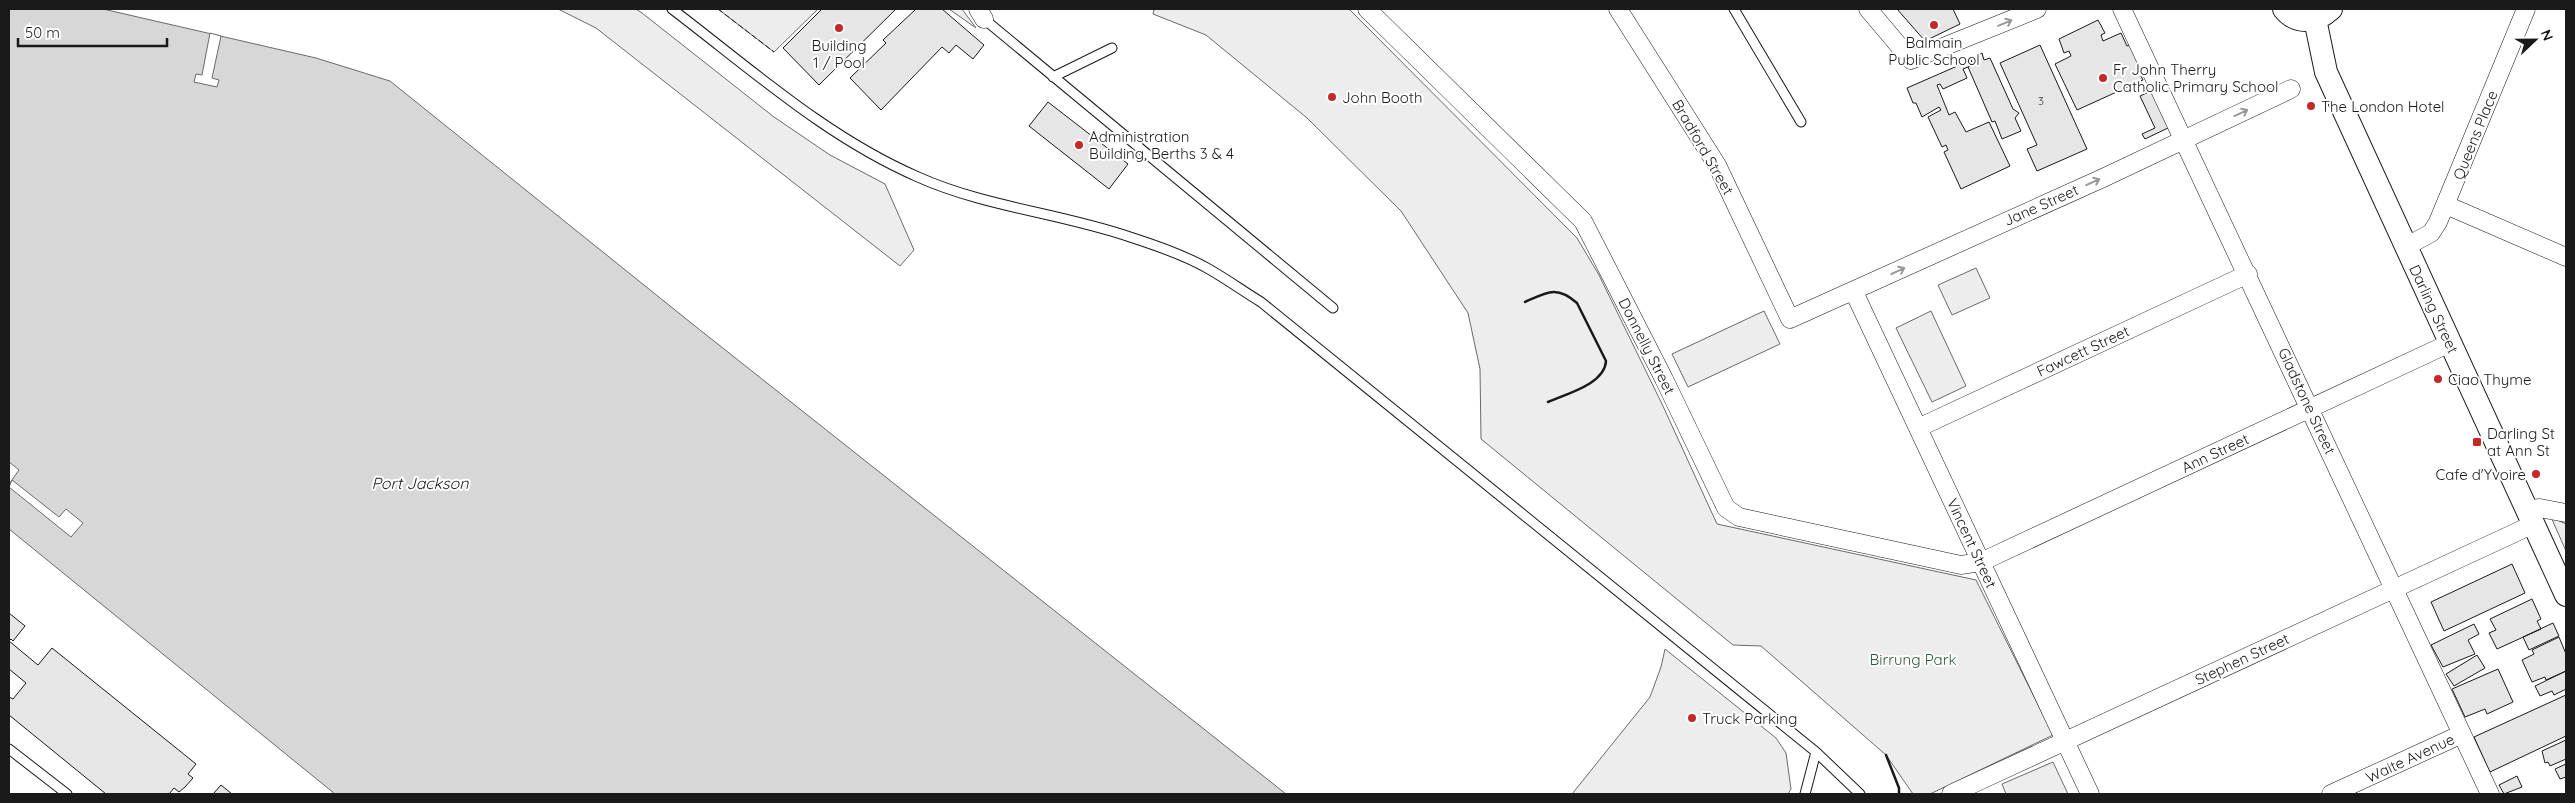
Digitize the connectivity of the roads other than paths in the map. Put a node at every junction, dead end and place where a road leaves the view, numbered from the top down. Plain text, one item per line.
1 (672, 9) edge
2 (1367, 9) edge
3 (1618, 9) edge
4 (1734, 9) edge
5 (1868, 9) edge
6 (2037, 9) edge
7 (2122, 9) edge
8 (2284, 9) edge
9 (2526, 9) edge
10 (981, 14) edge
11 (2323, 14) edge
12 (1112, 48) dead end
13 (1053, 76) junction
14 (2292, 89) dead end
15 (1801, 122) dead end
16 (2184, 140) junction
17 (2446, 206) junction
18 (2405, 247) junction
19 (2566, 257) edge
20 (2248, 274) junction
21 (1854, 292) junction
22 (1333, 308) dead end
23 (1790, 319) joint
24 (2450, 343) junction
25 (2310, 408) junction
26 (1918, 428) junction
27 (2566, 513) edge
28 (2530, 517) junction
29 (1981, 562) junction
30 (2394, 588) junction
31 (2566, 595) edge
32 (2462, 734) junction
33 (2065, 742) junction
34 (9, 748) edge
35 (1816, 752) junction
36 (67, 794) edge
37 (1805, 794) edge
38 (1860, 794) edge
39 (1951, 794) edge
40 (2090, 794) edge
41 (2331, 794) edge
42 (2490, 794) edge

1 - 35 lane
2 - 29 street, Donnelly Street
3 - 23 street, Bradford Street
4 - 15 lane
5 -> 6 street
7 - 16 street, Gladstone Street
8 - 11 street
9 - 17 street, Queens Place
10 - 13 lane
11 - 18 street, Darling Street
12 - 13 lane
13 - 22 lane
16 -> 14 street, Jane Street
16 - 20 street, Gladstone Street
21 -> 16 street, Jane Street
17 - 18 street, Queens Place
17 - 19 street
18 - 24 street, Darling Street
20 - 25 street, Gladstone Street
20 - 26 street, Fawcett Street
21 - 23 street, Jane Street
21 - 26 street, Vincent Street
24 - 25 street, Ann Street
24 - 28 street, Darling Street
25 - 29 street, Ann Street
25 - 30 street, Gladstone Street
26 - 29 street, Vincent Street
27 - 28 street
28 - 30 street, Stephen Street
28 - 31 street, Darling Street
29 - 33 street, Vincent Street
30 - 32 street, Gladstone Street
30 - 33 street, Stephen Street
32 - 41 street, Waite Avenue
32 - 42 street, Gladstone Street
33 - 39 street, Stephen Street
33 - 40 street, Vincent Street
34 - 36 lane
35 - 37 lane
35 - 38 lane

